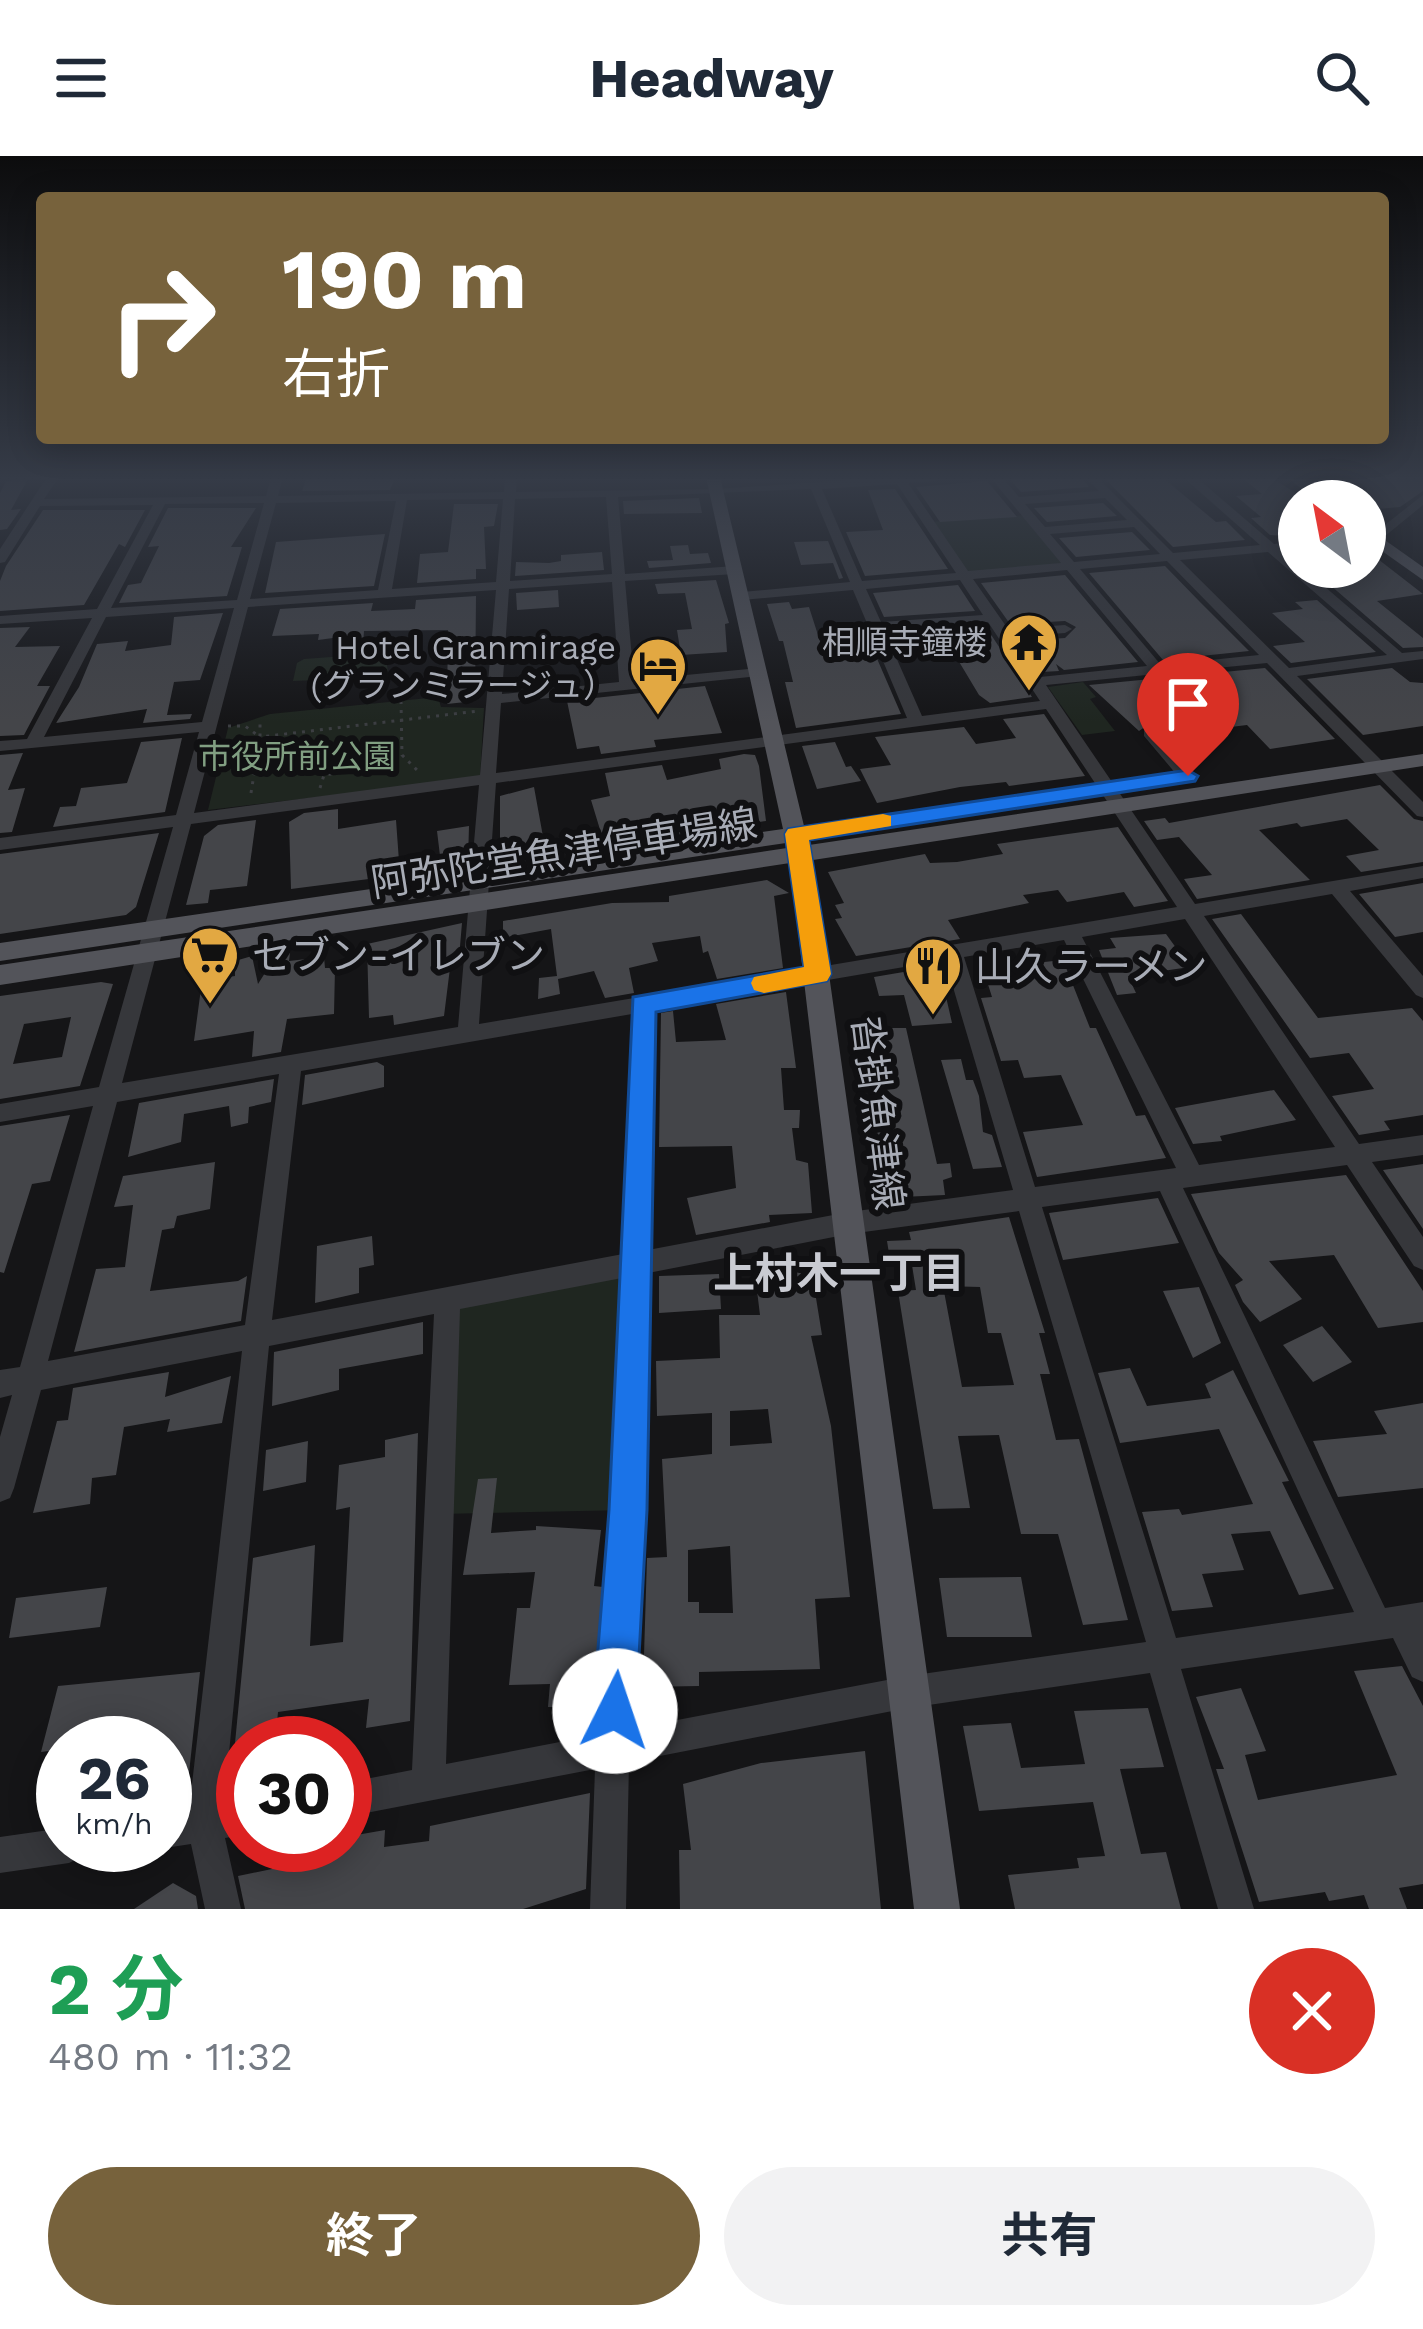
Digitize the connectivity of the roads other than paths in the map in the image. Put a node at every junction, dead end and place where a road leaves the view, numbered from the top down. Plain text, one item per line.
1 (130, 559) edge
2 (256, 559) edge
3 (391, 559) edge
4 (505, 559) edge
5 (615, 559) edge
6 (732, 559) edge
7 (846, 559) edge
8 (953, 559) edge
9 (1065, 559) edge
10 (1150, 559) edge
11 (1172, 559) edge
12 (1284, 559) edge
13 (1071, 566) junction
14 (735, 570) junction
15 (964, 576) junction
16 (616, 578) junction
17 (503, 585) junction
18 (857, 586) junction
19 (384, 595) junction
20 (742, 596) junction
21 (244, 604) junction
22 (100, 614) junction
23 (992, 618) junction
24 (0, 620) edge
25 (875, 627) junction
26 (1065, 629) dead end
27 (1003, 634) junction
28 (1423, 655) edge
29 (1270, 658) junction
30 (1399, 658) junction
31 (1157, 669) junction
32 (759, 672) junction
33 (1286, 673) junction
34 (1035, 682) junction
35 (628, 686) junction
36 (496, 704) junction
37 (1049, 704) junction
38 (917, 723) junction
39 (210, 726) junction
40 (1150, 733) dead end
41 (774, 742) junction
42 (1423, 742) edge
43 (33, 743) junction
44 (0, 746) edge
45 (1371, 759) junction
46 (1423, 760) edge
47 (1188, 776) junction
48 (489, 782) junction
49 (1112, 797) junction
50 (1423, 812) edge
51 (183, 821) junction
52 (0, 844) edge
53 (798, 844) junction
54 (1423, 872) edge
55 (1336, 886) junction
56 (482, 891) junction
57 (1189, 911) junction
58 (1070, 932) junction
59 (151, 942) junction
60 (952, 951) junction
61 (0, 952) edge
62 (818, 974) junction
63 (0, 975) edge
64 (1423, 990) edge
65 (643, 1004) junction
66 (468, 1034) junction
67 (291, 1064) junction
68 (106, 1095) junction
69 (0, 1113) edge
70 (1423, 1145) edge
71 (1353, 1154) junction
72 (1178, 1176) junction
73 (1026, 1198) junction
74 (849, 1223) junction
75 (1423, 1258) edge
76 (635, 1262) junction
77 (447, 1302) junction
78 (257, 1336) junction
79 (31, 1378) junction
80 (0, 1384) edge
81 (0, 1488) edge
82 (1400, 1620) edge
83 (1160, 1653) junction
84 (1423, 1666) edge
85 (908, 1692) junction
86 (612, 1751) junction
87 (428, 1784) junction
88 (372, 1794) edge
89 (216, 1823) edge
90 (205, 1825) junction
91 (192, 1827) edge
92 (36, 1850) edge
93 (0, 1855) edge
94 (223, 1909) edge
95 (608, 1909) edge
96 (937, 1909) edge
97 (1236, 1909) edge

1 - 22 street
2 - 21 street
3 - 19 street
4 - 17 street
5 - 16 street
6 - 14 main road, 沓掛魚津線
7 - 18 street
8 - 15 street
9 - 13 street
10 - 13 street
11 - 29 street
12 - 30 street
13 - 15 street
13 - 31 street
14 - 16 street
14 - 20 main road, 沓掛魚津線
15 - 18 street
15 - 23 street
16 - 17 street
16 - 35 street
17 - 19 street
17 - 36 street
18 - 20 street
18 - 25 street
19 - 21 street
20 - 32 main road, 沓掛魚津線
21 - 22 street
21 - 39 street
22 - 24 street
22 - 43 street
23 - 25 street
23 - 27 street
25 - 38 street
26 - 27 street
27 - 34 street
28 - 30 street
29 - 31 street
29 - 33 street
30 - 33 street
31 - 34 street
32 - 35 street
32 - 41 main road, 沓掛魚津線
33 - 45 street
34 - 37 street
35 - 36 street
36 - 48 street
37 - 38 street
37 - 49 street
38 - 41 street
39 - 43 street
39 - 51 street
40 - 47 street
41 - 48 street
41 - 53 main road, 沓掛魚津線
42 - 45 main road, 阿弥陀堂魚津停車場線
43 - 44 street
45 - 46 main road, 阿弥陀堂魚津停車場線
45 - 47 main road, 阿弥陀堂魚津停車場線
45 - 49 main road, 阿弥陀堂魚津停車場線
45 - 50 street
47 - 49 main road, 阿弥陀堂魚津停車場線
48 - 51 street
48 - 56 street
49 - 53 main road, 阿弥陀堂魚津停車場線
49 - 57 street
51 - 52 street
51 - 59 street
53 - 56 main road, 阿弥陀堂魚津停車場線
53 - 62 main road, 沓掛魚津線
54 - 55 street
55 - 57 street
55 - 64 street
56 - 59 main road, 阿弥陀堂魚津停車場線
56 - 66 street
57 - 58 street
57 - 71 street
58 - 60 street
58 - 72 street
59 - 61 main road, 阿弥陀堂魚津停車場線
59 - 63 main road, 阿弥陀堂魚津停車場線
59 - 68 street
60 - 62 street
60 - 73 street
62 - 65 street
62 - 74 main road, 沓掛魚津線
65 - 66 street
65 - 76 street
66 - 67 street
67 - 68 street
67 - 78 street
68 - 69 street
68 - 79 street
70 - 71 street
71 - 72 street
71 - 75 street
72 - 73 street
72 - 82 street
73 - 74 street
73 - 83 street
74 - 76 street
74 - 85 main road, 沓掛魚津線
76 - 77 street
76 - 86 street
77 - 78 street
77 - 87 street
78 - 79 street
78 - 90 street
79 - 80 street
79 - 81 street
82 - 83 street
82 - 84 street
83 - 85 street
83 - 97 street
85 - 86 street
85 - 96 main road, 沓掛魚津線
86 - 87 street
86 - 95 street
87 - 88 street
89 - 90 street
90 - 91 street
90 - 94 street
92 - 93 street

